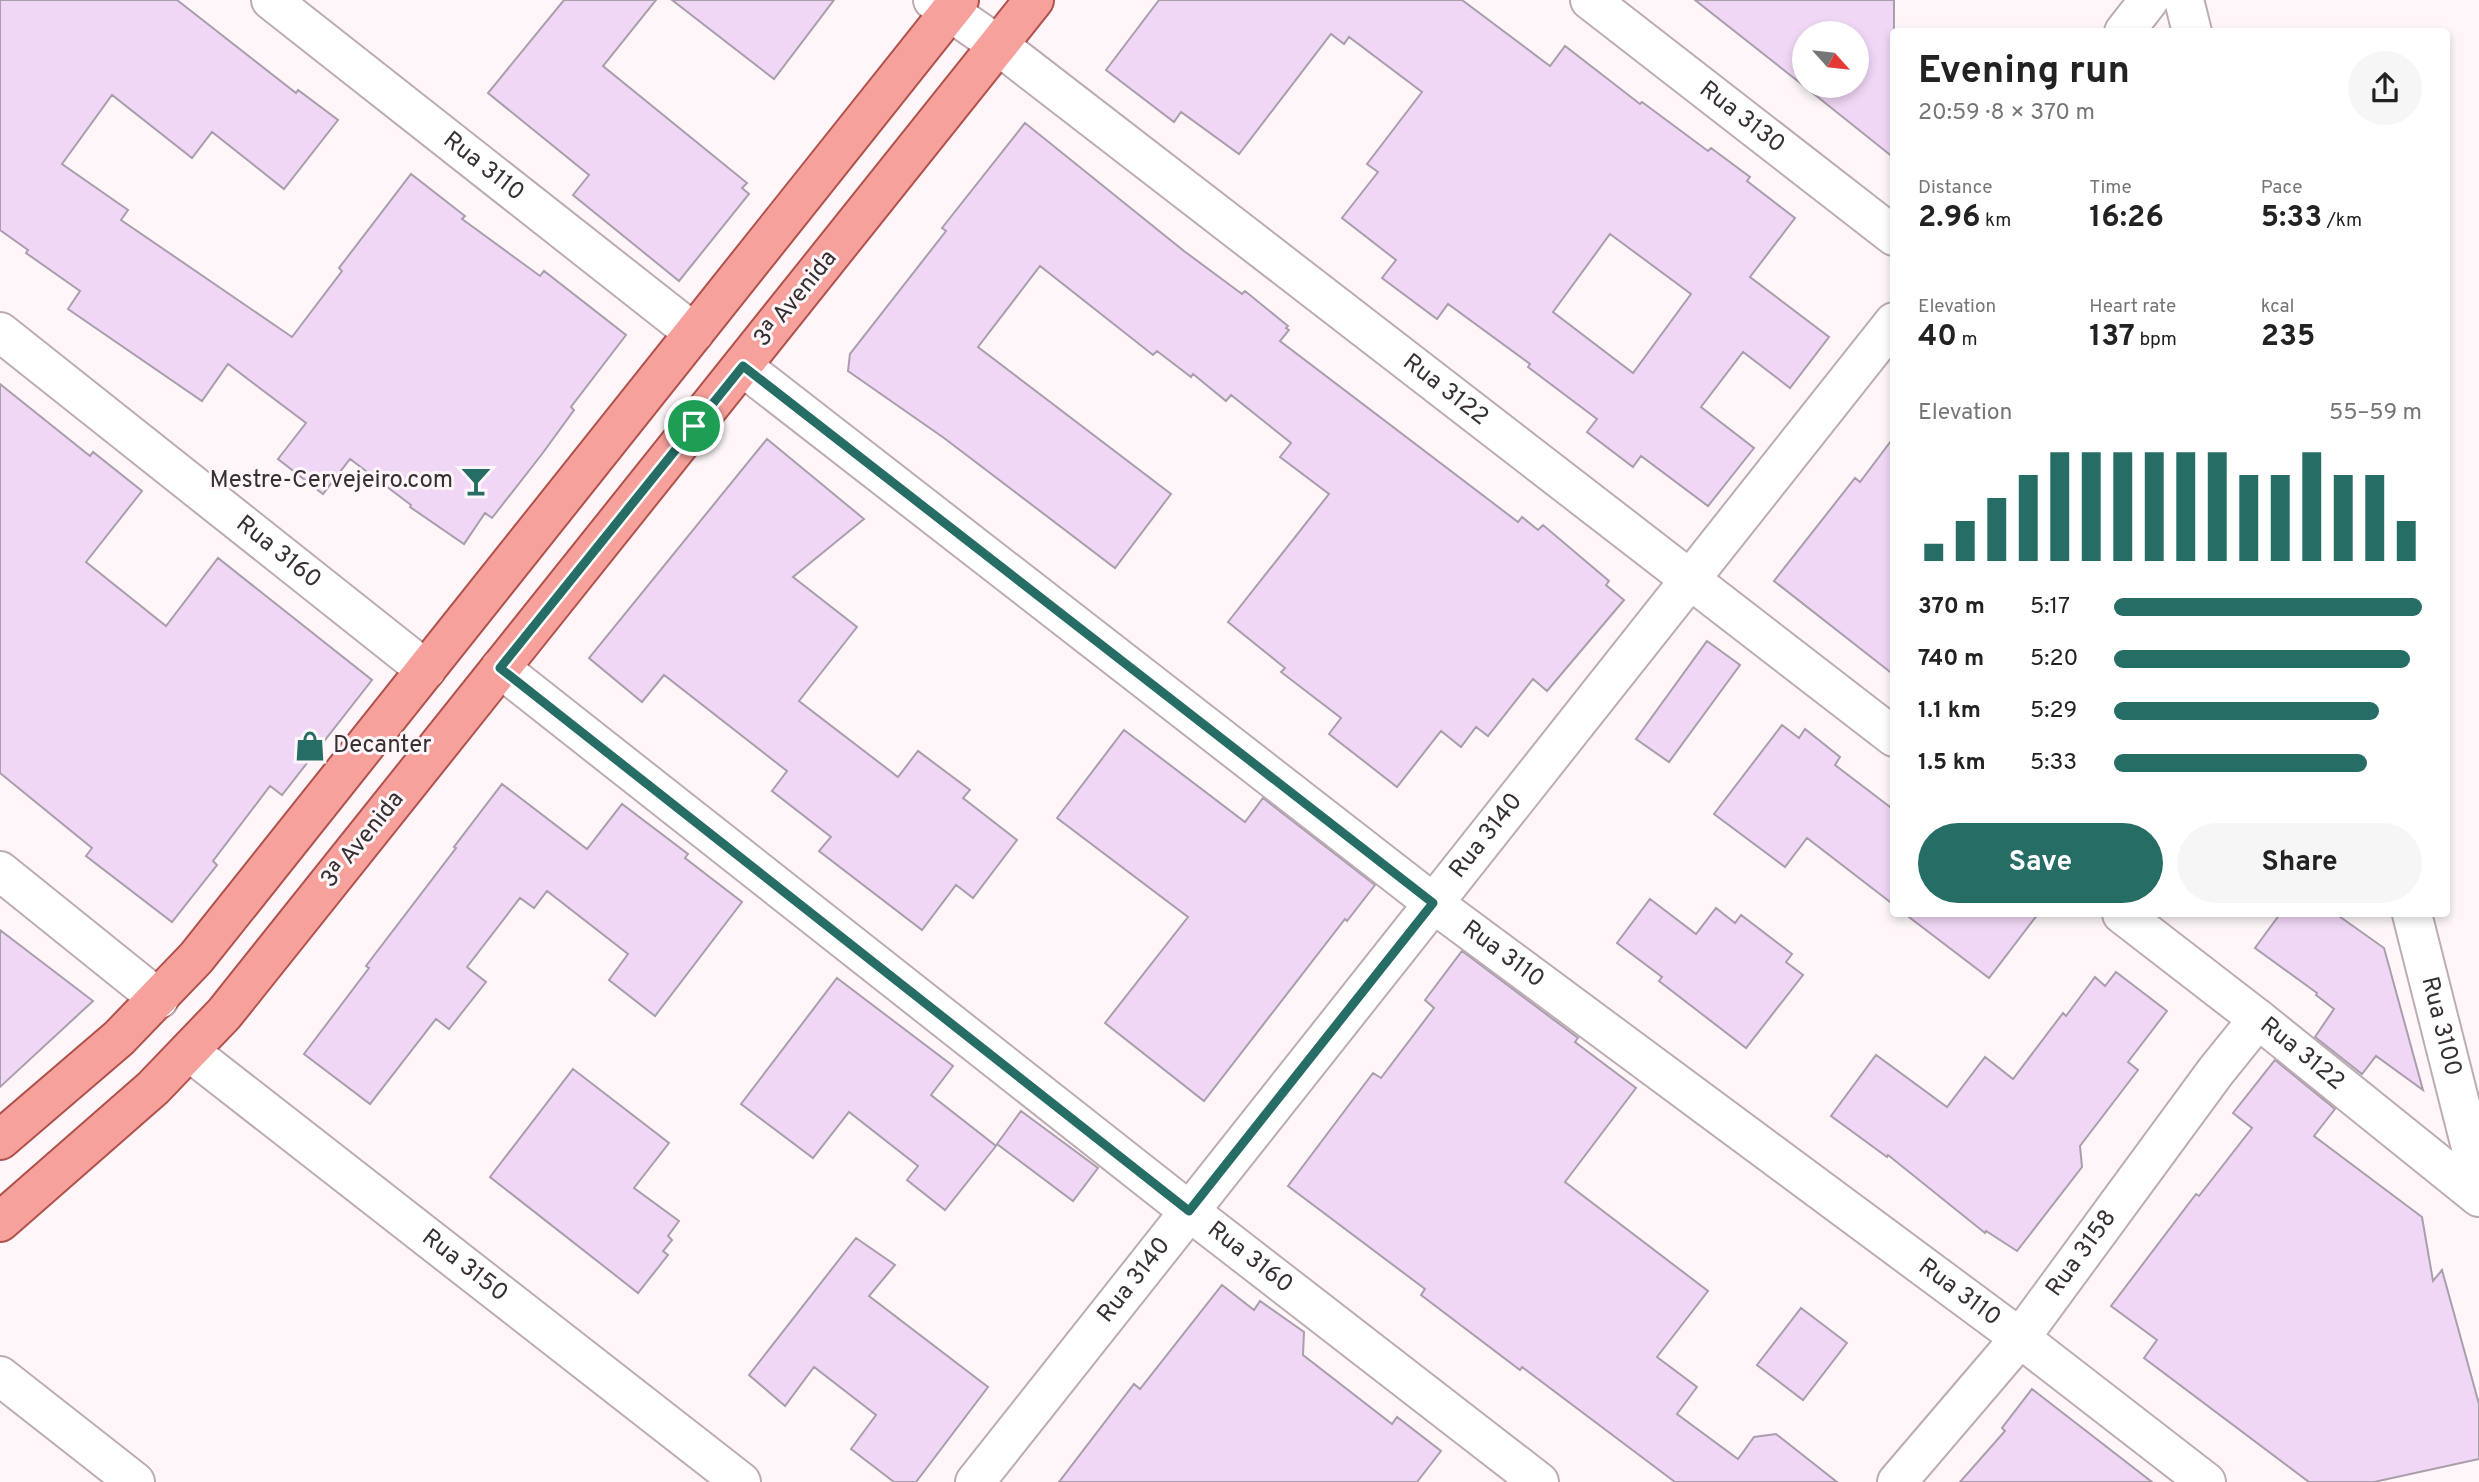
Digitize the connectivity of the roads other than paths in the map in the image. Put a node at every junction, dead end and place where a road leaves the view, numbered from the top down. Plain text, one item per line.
1 (271, 0) edge
2 (1034, 0) edge
3 (1590, 0) edge
4 (2149, 0) edge
5 (2184, 0) edge
6 (947, 4) edge
7 (2127, 28) edge
8 (2191, 28) edge
9 (998, 45) junction
10 (1890, 233) edge
11 (1890, 327) edge
12 (0, 332) edge
13 (694, 332) junction
14 (743, 366) junction
15 (1689, 579) junction
16 (500, 668) junction
17 (426, 670) junction
18 (1890, 734) edge
19 (0, 871) edge
20 (1433, 903) junction
21 (2126, 917) edge
22 (2413, 917) edge
23 (159, 999) junction
24 (2258, 1019) junction
25 (190, 1052) junction
26 (0, 1140) edge
27 (2479, 1179) edge
28 (2479, 1196) edge
29 (1189, 1211) junction
30 (0, 1222) edge
31 (2020, 1338) junction
32 (0, 1376) edge
33 (135, 1482) edge
34 (740, 1482) edge
35 (975, 1482) edge
36 (1539, 1482) edge
37 (1897, 1482) edge
38 (2206, 1482) edge

1 - 13 street, Rua 3110
2 - 9 main road, 3ª Avenida
3 - 10 street, Rua 3130
4 - 7 street
5 - 8 street
6 - 9 street, Rua 3122
6 - 13 main road
9 - 14 main road, 3ª Avenida
9 - 15 street, Rua 3122
11 - 15 street, Rua 3140
12 - 17 street, Rua 3160
13 - 17 main road
14 - 16 main road, 3ª Avenida
14 - 20 street, Rua 3110
15 - 18 street, Rua 3122
15 - 20 street, Rua 3140
16 - 25 main road, 3ª Avenida
16 - 29 street, Rua 3160
17 - 23 main road
19 - 23 street
20 - 29 street, Rua 3140
20 - 31 street, Rua 3110
21 - 24 street, Rua 3122
22 - 27 street, Rua 3100
23 - 26 main road
24 - 28 street, Rua 3122
24 - 31 street, Rua 3158
25 - 30 main road, 3ª Avenida
25 - 34 street, Rua 3150
29 - 35 street, Rua 3140
29 - 36 street, Rua 3160
31 - 37 street, Rua 3158
31 - 38 street, Rua 3110
32 - 33 street

